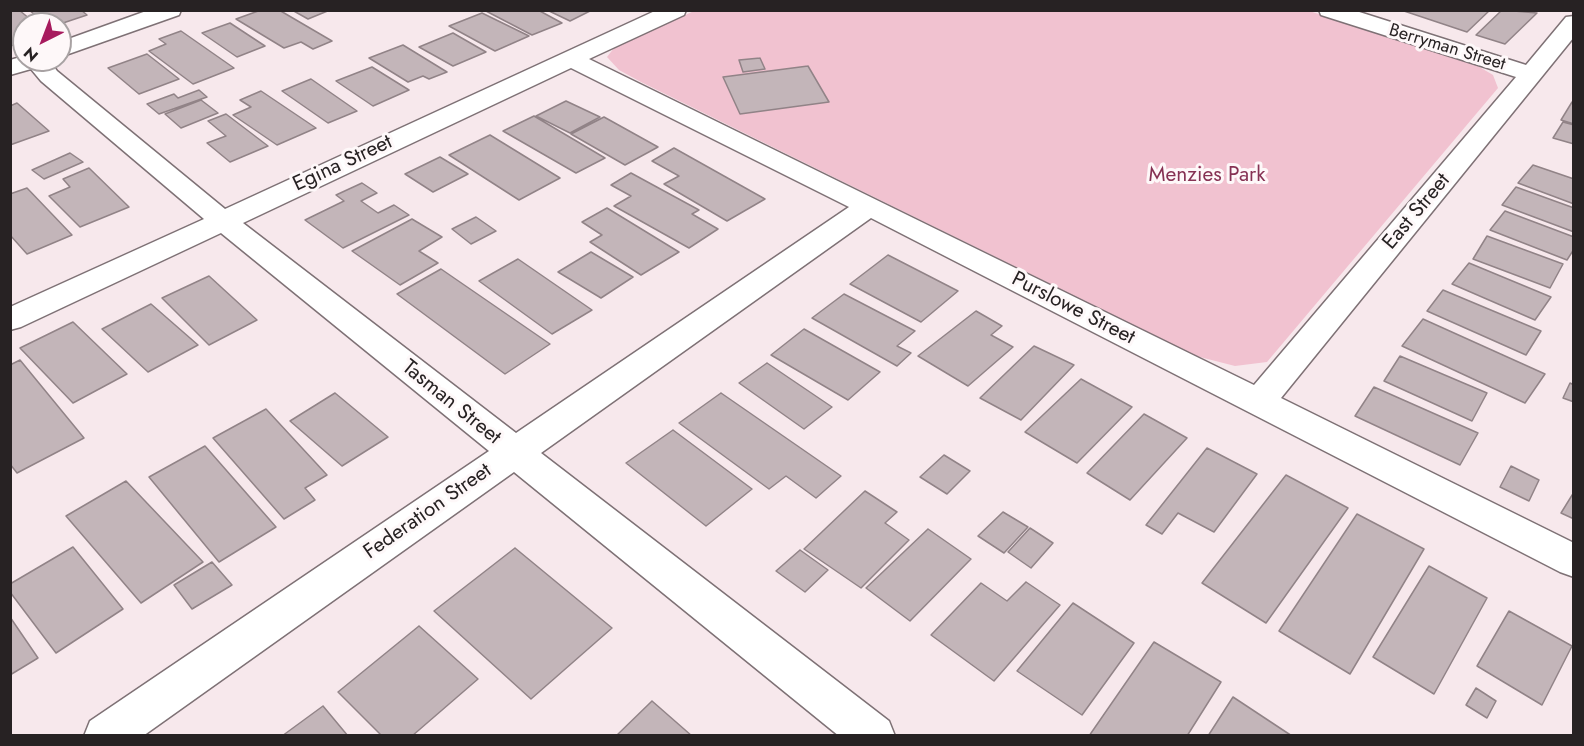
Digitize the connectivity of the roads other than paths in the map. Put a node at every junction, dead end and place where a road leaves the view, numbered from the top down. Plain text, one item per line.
1 (171, 10) edge
2 (676, 10) edge
3 (1329, 10) edge
4 (1574, 22) edge
5 (72, 46) edge
6 (571, 59) junction
7 (46, 72) edge
8 (1531, 74) junction
9 (869, 206) junction
10 (222, 220) junction
11 (10, 320) edge
12 (1259, 402) junction
13 (513, 453) junction
14 (1574, 561) edge
15 (106, 735) edge
16 (873, 735) edge

1 - 5 street
2 - 6 street, Egina Street
3 - 8 street, Berryman Street
4 - 8 street, East Street
6 - 9 street, Purslowe Street
6 - 10 street, Egina Street
7 - 10 street, Tasman Street
8 - 12 street, East Street
9 - 12 street, Purslowe Street
9 - 13 street, Federation Street
10 - 11 street, Egina Street
10 - 13 street, Tasman Street
12 - 14 street, Purslowe Street
13 - 15 street, Federation Street
13 - 16 street, Tasman Street

